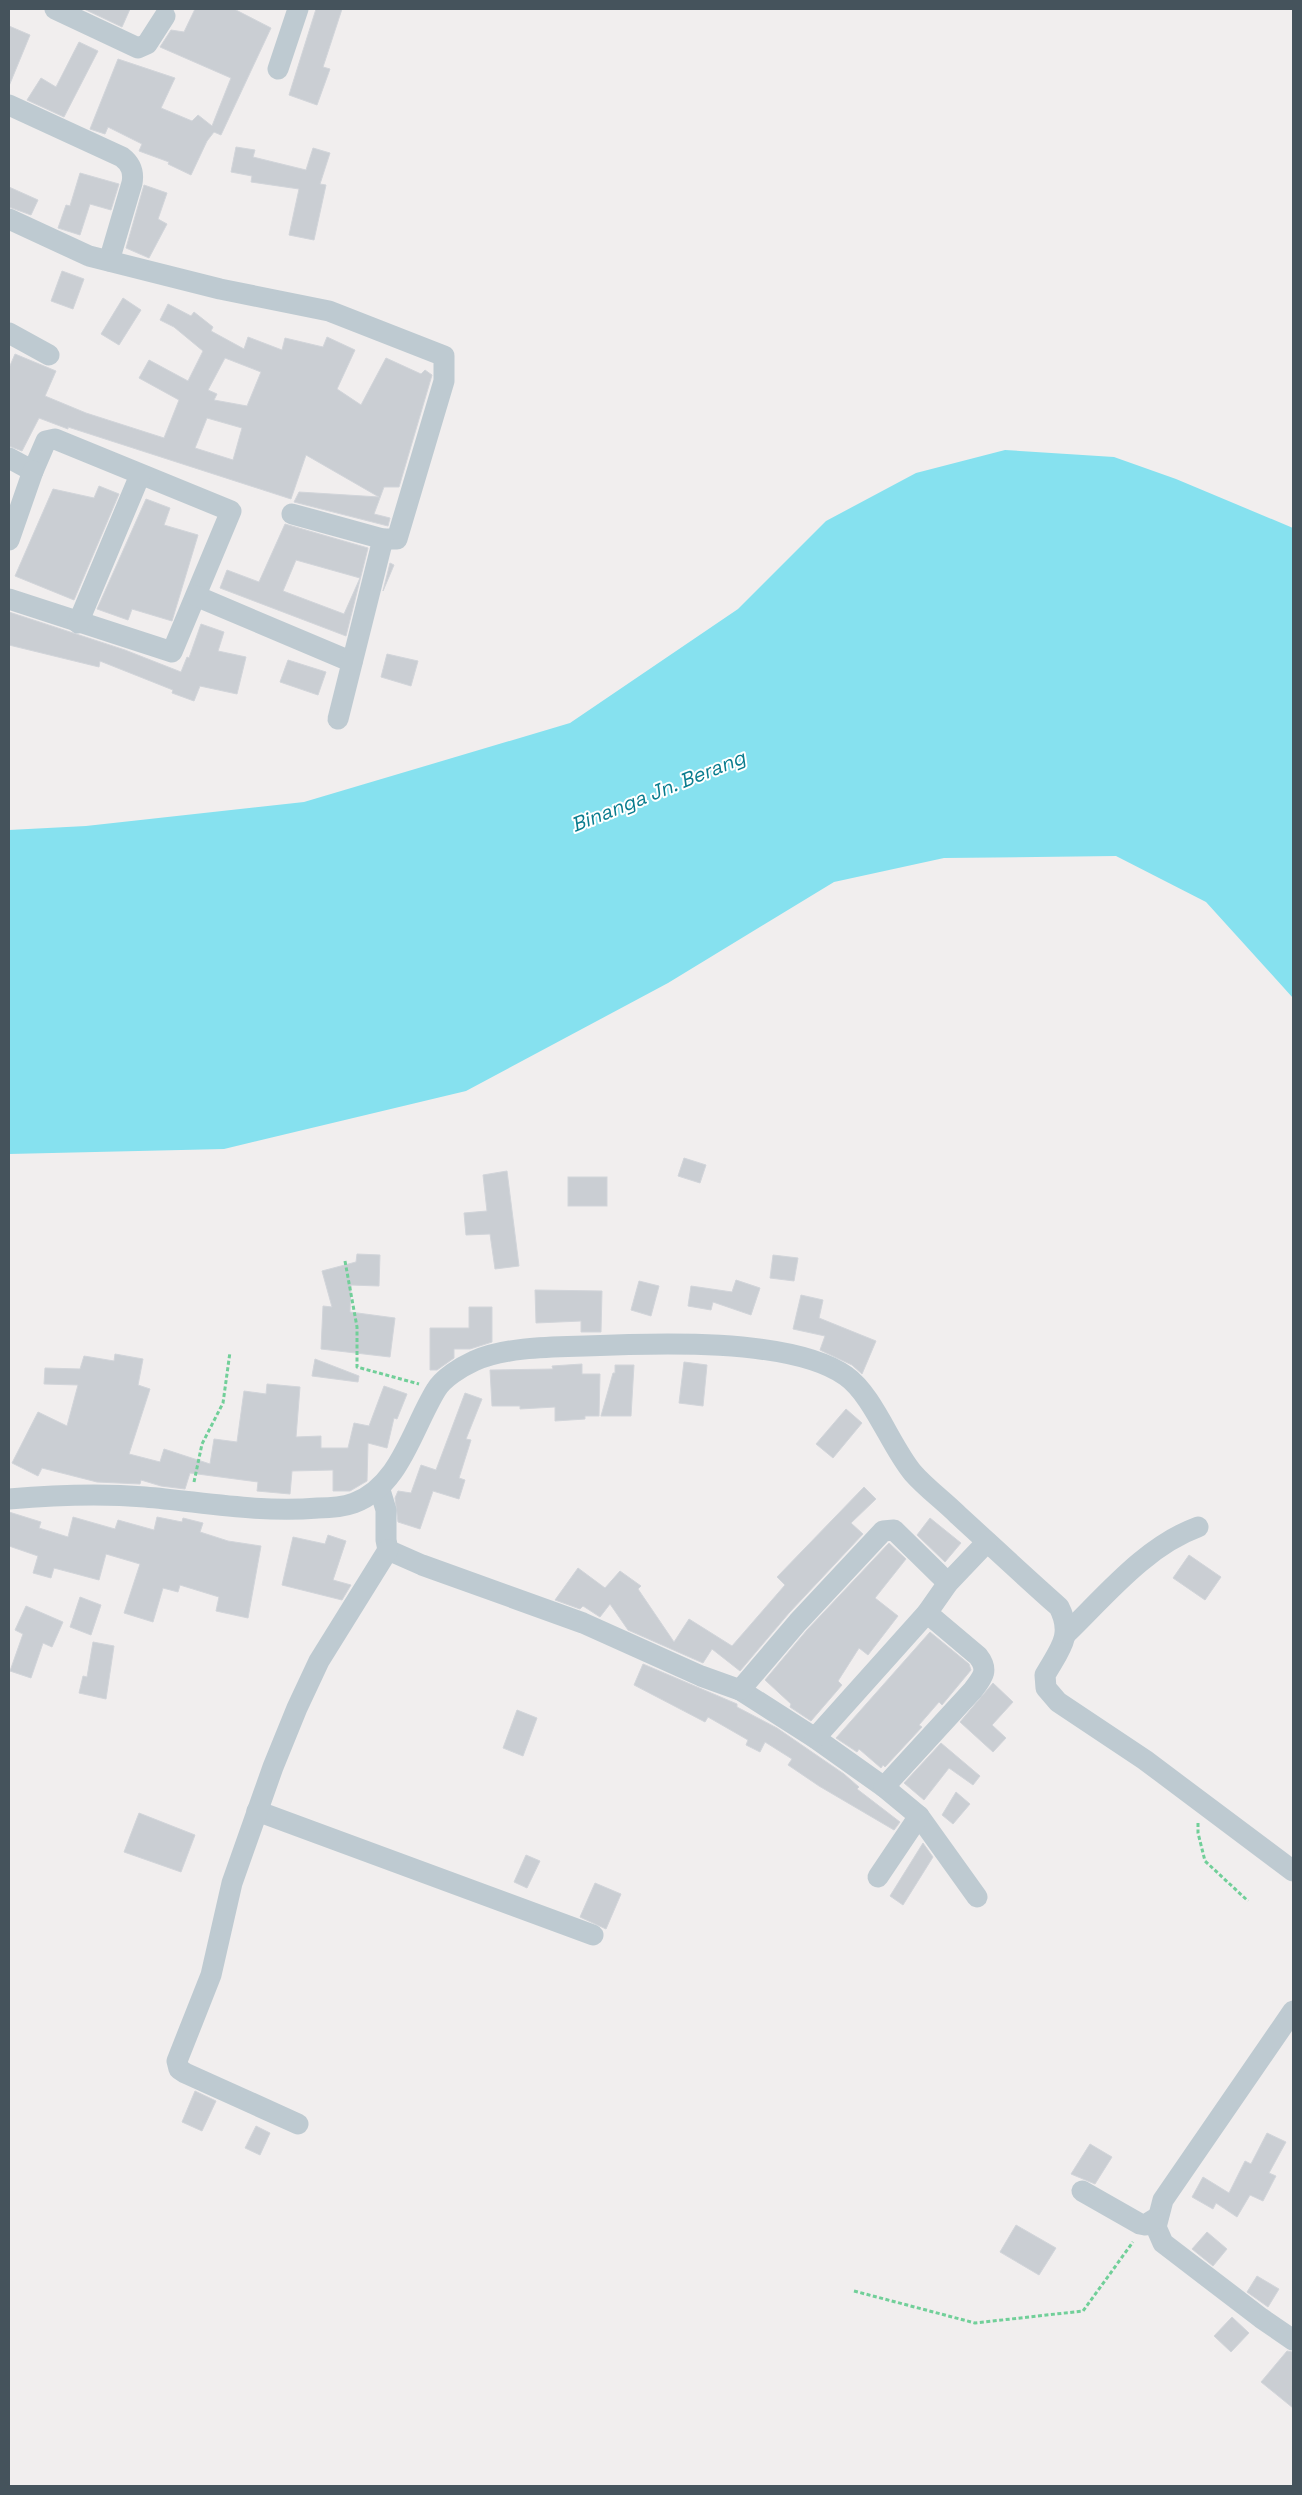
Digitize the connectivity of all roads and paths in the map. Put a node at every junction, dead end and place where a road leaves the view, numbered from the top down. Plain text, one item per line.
1 (55, 9) edge
2 (298, 9) edge
3 (165, 16) dead end
4 (278, 69) dead end
5 (9, 105) edge
6 (9, 219) edge
7 (109, 261) junction
8 (9, 334) edge
9 (49, 355) dead end
10 (9, 458) edge
11 (33, 471) junction
12 (140, 475) junction
13 (292, 514) dead end
14 (9, 540) edge
15 (383, 540) junction
16 (196, 596) junction
17 (9, 599) edge
18 (78, 623) junction
19 (352, 662) junction
20 (338, 719) dead end
21 (345, 1261) dead end
22 (230, 1352) dead end
23 (436, 1389) junction
24 (380, 1490) junction
25 (9, 1499) edge
26 (189, 1502) junction
27 (1198, 1527) dead end
28 (987, 1542) junction
29 (388, 1550) junction
30 (948, 1583) junction
31 (927, 1612) junction
32 (1067, 1633) junction
33 (740, 1690) junction
34 (815, 1738) junction
35 (884, 1787) junction
36 (1199, 1800) junction
37 (257, 1811) junction
38 (918, 1816) junction
39 (1293, 1870) edge
40 (878, 1877) dead end
41 (977, 1897) dead end
42 (1248, 1901) dead end
43 (593, 1934) dead end
44 (1293, 2011) edge
45 (298, 2124) dead end
46 (1082, 2191) dead end
47 (1152, 2221) junction
48 (854, 2290) dead end
49 (1293, 2340) edge

1 - 3 street
2 - 4 street
5 - 7 street
6 - 7 street
7 - 15 street
8 - 9 street
10 - 11 street
11 - 12 street
11 - 14 street
12 - 16 street
12 - 18 street
13 - 15 street
15 - 19 street
16 - 18 street
16 - 19 street
17 - 18 street
19 - 20 street
21 - 23 path
22 - 26 path
23 - 24 street
23 - 28 street
24 - 26 street
24 - 29 street
25 - 26 street
27 - 32 street
28 - 30 street
28 - 32 street
29 - 33 street
29 - 37 street
30 - 31 street
30 - 33 street
31 - 34 street
31 - 35 street
32 - 36 street
33 - 34 street
34 - 35 street
35 - 38 street
36 - 39 street
36 - 42 path
37 - 43 street
37 - 45 street
38 - 40 street
38 - 41 street
44 - 47 street
46 - 47 street
47 - 48 path
47 - 49 street

